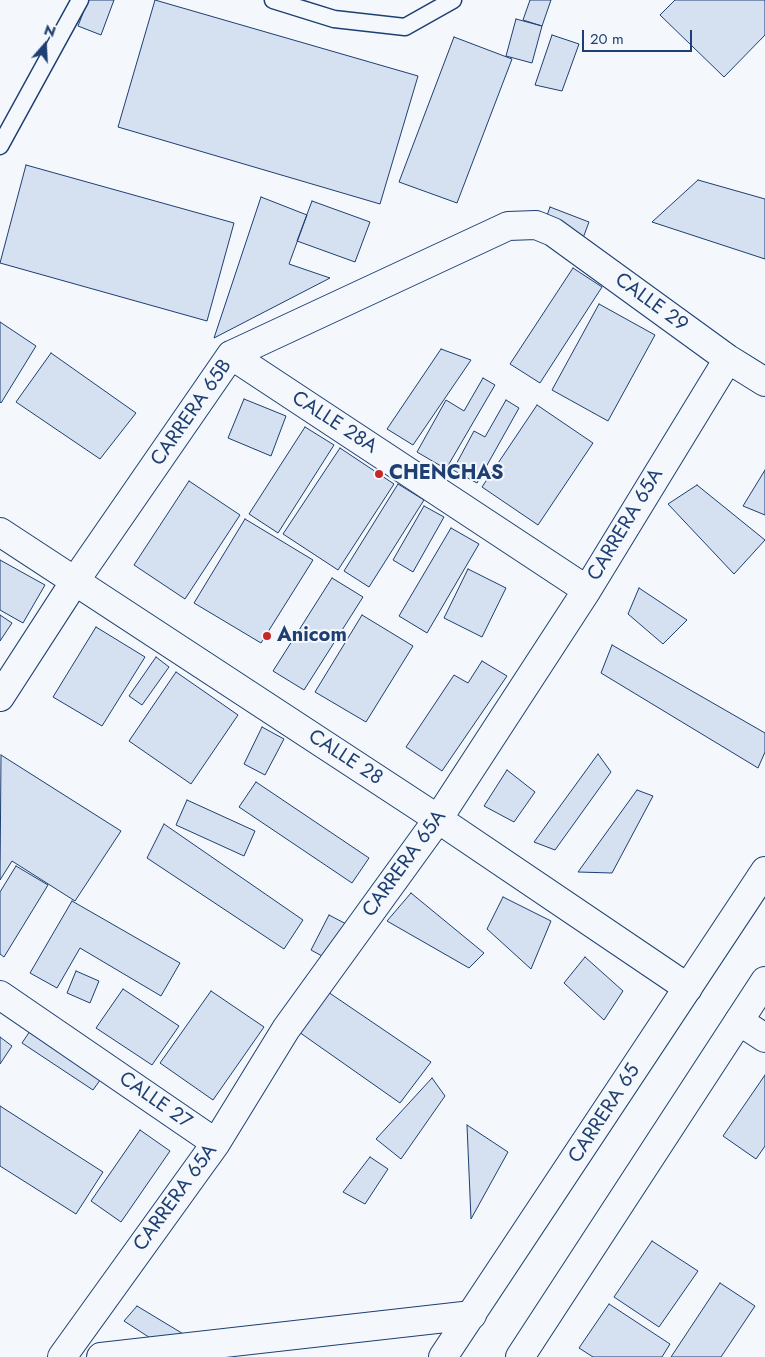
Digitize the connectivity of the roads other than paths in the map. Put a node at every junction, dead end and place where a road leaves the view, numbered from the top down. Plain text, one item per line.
1 (80, 0) edge
2 (273, 0) edge
3 (453, 0) edge
4 (0, 146) edge
5 (536, 225) joint
6 (231, 355) junction
7 (728, 358) junction
8 (765, 382) edge
9 (0, 532) edge
10 (75, 581) junction
11 (587, 590) junction
12 (0, 697) edge
13 (438, 819) junction
14 (765, 871) edge
15 (765, 981) edge
16 (688, 988) junction
17 (0, 995) edge
18 (739, 1021) junction
19 (765, 1038) edge
20 (216, 1143) junction
21 (472, 1315) junction
22 (524, 1356) edge
23 (62, 1357) edge
24 (101, 1357) edge
25 (443, 1357) edge

1 - 4 lane
2 - 3 lane
5 - 6 street, CARRERA 65B
5 - 7 street, CALLE 29
6 - 10 street, CARRERA 65B
6 - 11 street, CALLE 28A
7 - 8 street, CALLE 29
7 - 11 street, CARRERA 65A
9 - 10 street, CALLE 28
10 - 12 street, CARRERA 65B
10 - 13 street, CALLE 28
11 - 13 street, CARRERA 65A
13 - 16 street, CALLE 28
13 - 20 street, CARRERA 65A
14 - 16 street, CARRERA 65
15 - 18 street
16 - 21 street, CARRERA 65
17 - 20 street, CALLE 27
18 - 19 street
18 - 22 street
20 - 23 street, CARRERA 65A
21 - 24 street
21 - 25 street, CARRERA 65

